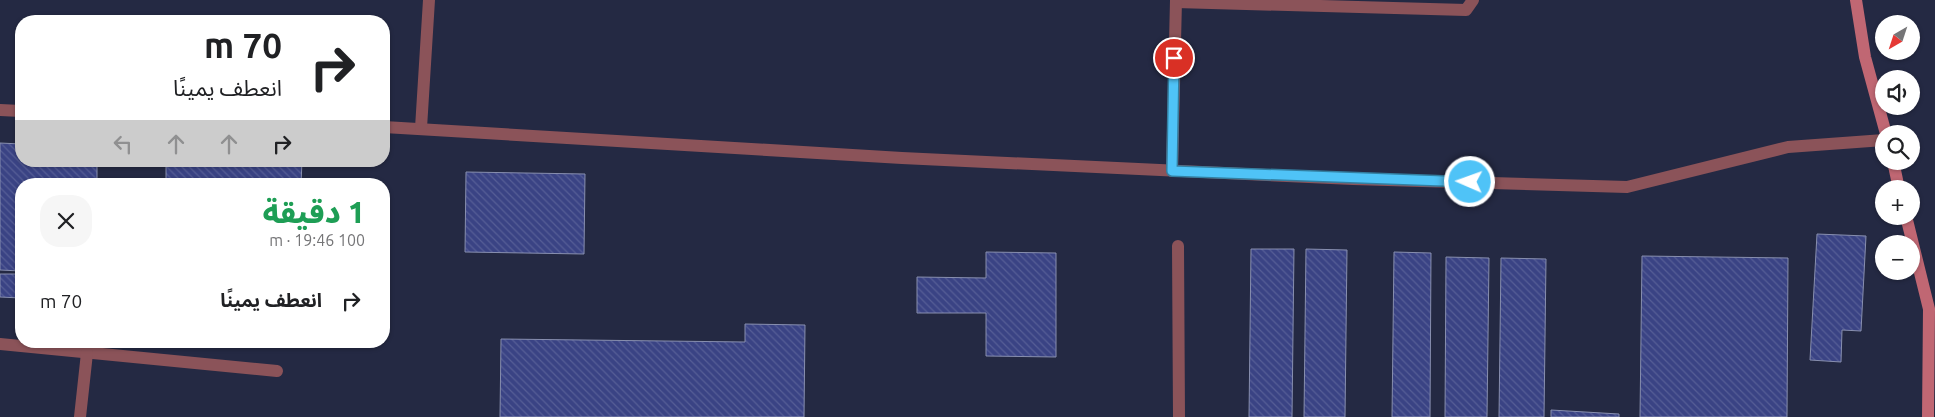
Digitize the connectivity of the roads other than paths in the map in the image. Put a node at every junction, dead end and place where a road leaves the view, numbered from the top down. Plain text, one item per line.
1 (429, 0) edge
2 (1473, 0) edge
3 (1856, 0) edge
4 (1176, 1) edge
5 (0, 110) edge
6 (15, 110) edge
7 (1884, 125) edge
8 (390, 127) edge
9 (422, 128) junction
10 (1875, 141) edge
11 (1172, 171) junction
12 (1908, 225) edge
13 (1178, 246) dead end
14 (0, 344) edge
15 (15, 346) edge
16 (39, 348) edge
17 (87, 353) junction
18 (277, 371) dead end
19 (80, 417) edge
20 (1179, 417) edge
21 (1928, 417) edge

1 - 9 street
2 - 4 street
3 - 7 street
4 - 11 street
5 - 6 street
8 - 9 street
9 - 11 street
10 - 11 street
12 - 21 street
13 - 20 street
14 - 15 street
16 - 17 street
17 - 18 street
17 - 19 street

